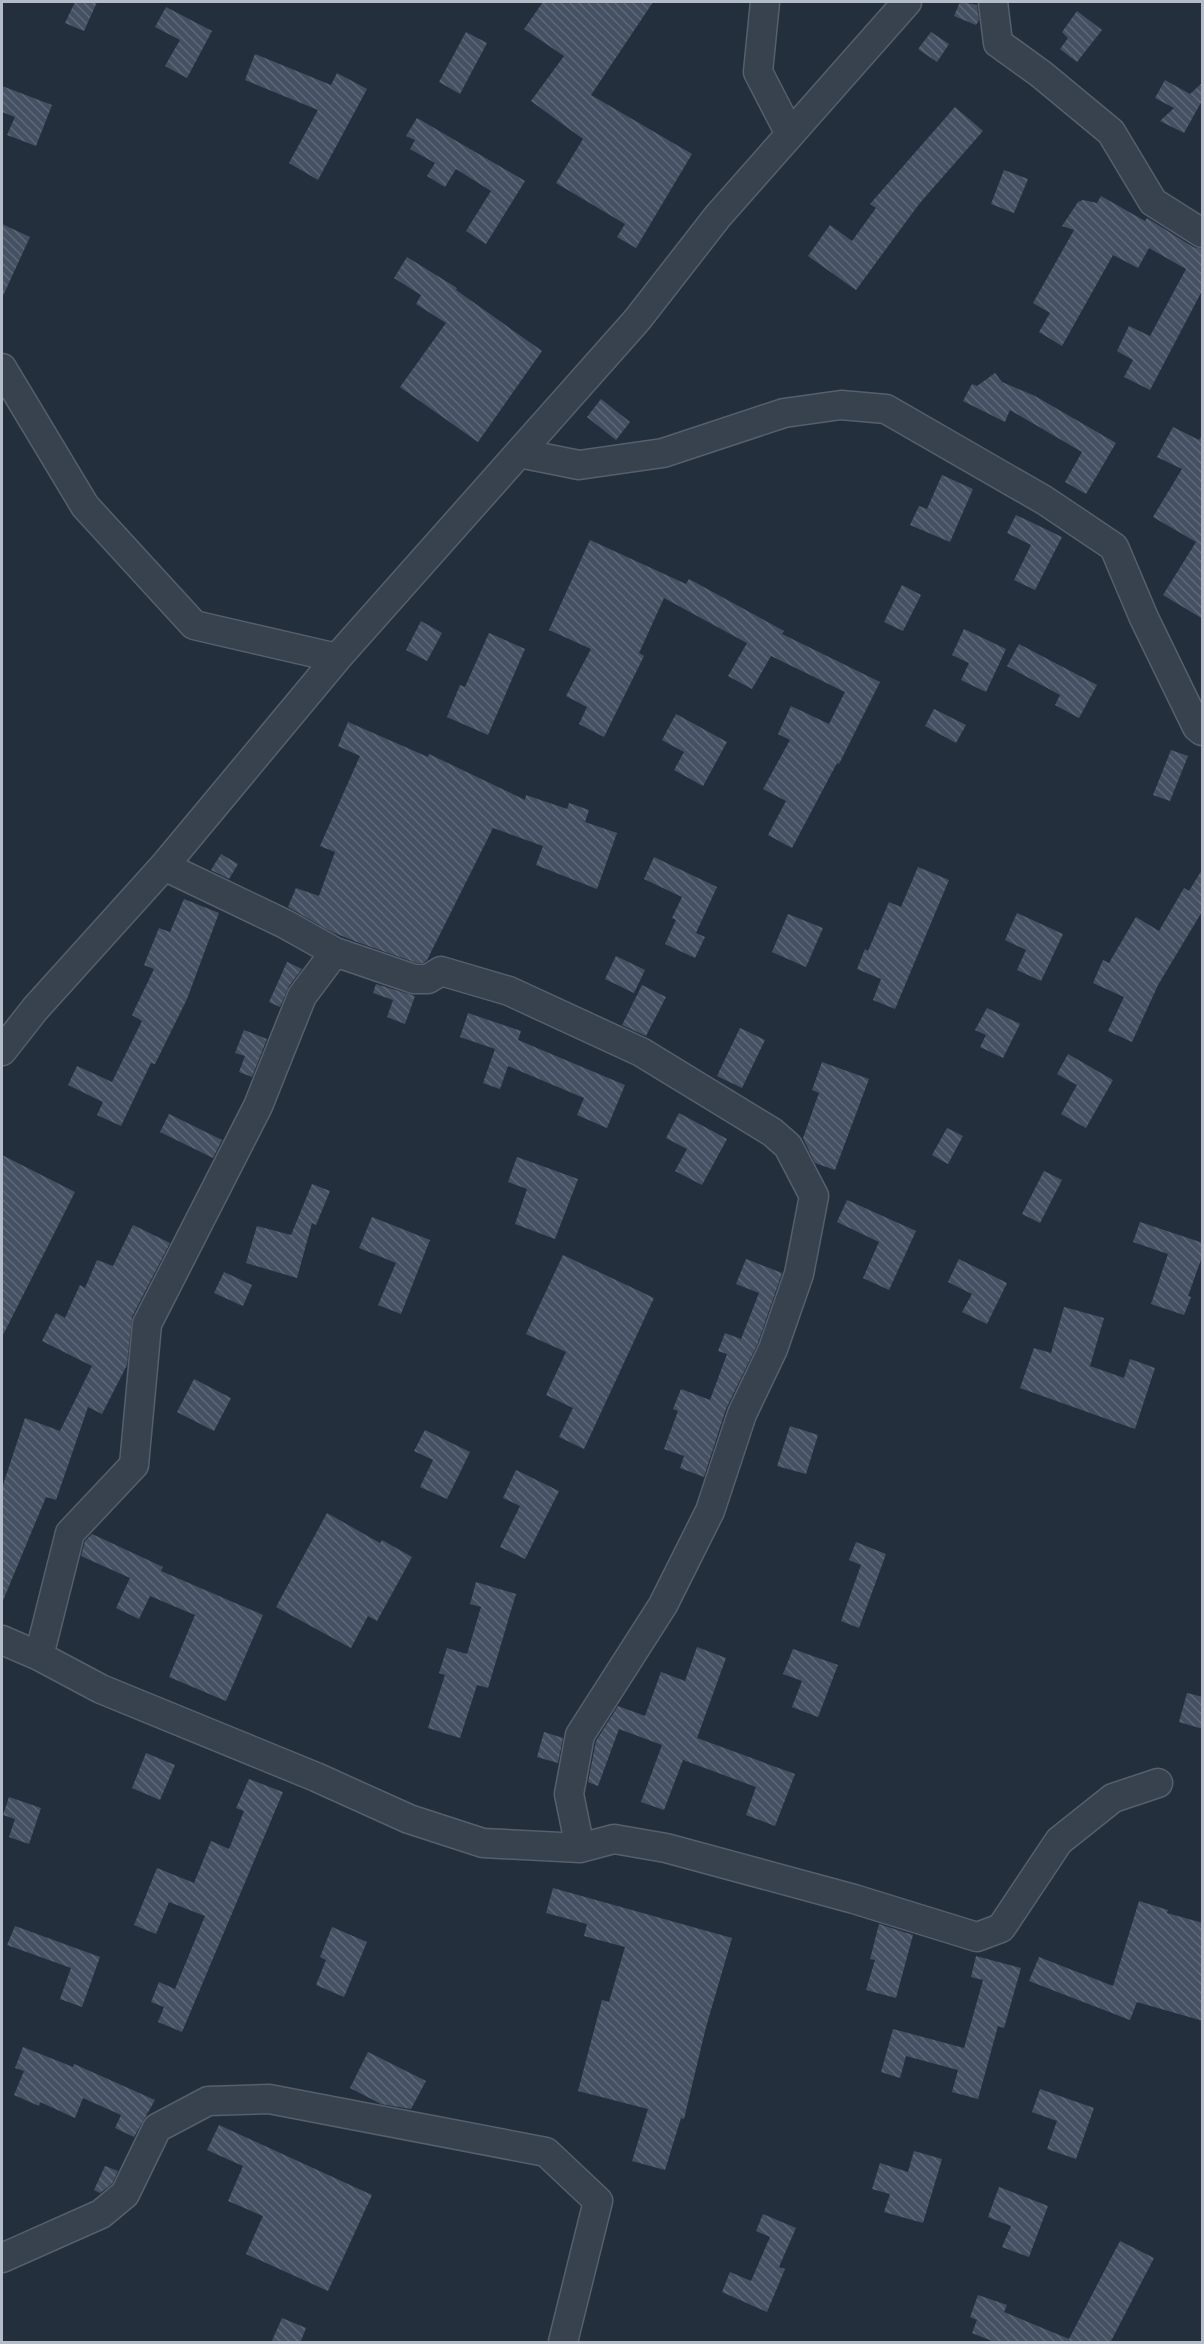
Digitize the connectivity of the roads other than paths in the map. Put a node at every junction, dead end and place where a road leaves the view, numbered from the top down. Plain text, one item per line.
1 (765, 2) edge
2 (907, 2) edge
3 (993, 2) edge
4 (790, 134) junction
5 (1203, 233) edge
6 (2, 368) edge
7 (519, 453) junction
8 (337, 658) junction
9 (1203, 731) edge
10 (164, 866) junction
11 (335, 951) junction
12 (2, 1051) edge
13 (2, 1640) edge
14 (39, 1656) junction
15 (1158, 1783) dead end
16 (580, 1848) junction
17 (2, 2258) edge
18 (563, 2343) edge

1 - 4 street
2 - 4 street
3 - 5 street
4 - 7 street
6 - 8 street
7 - 8 street
7 - 9 street
8 - 10 street
10 - 11 street
10 - 12 street
11 - 14 street
11 - 16 street
13 - 14 street
14 - 16 street
15 - 16 street
17 - 18 street

